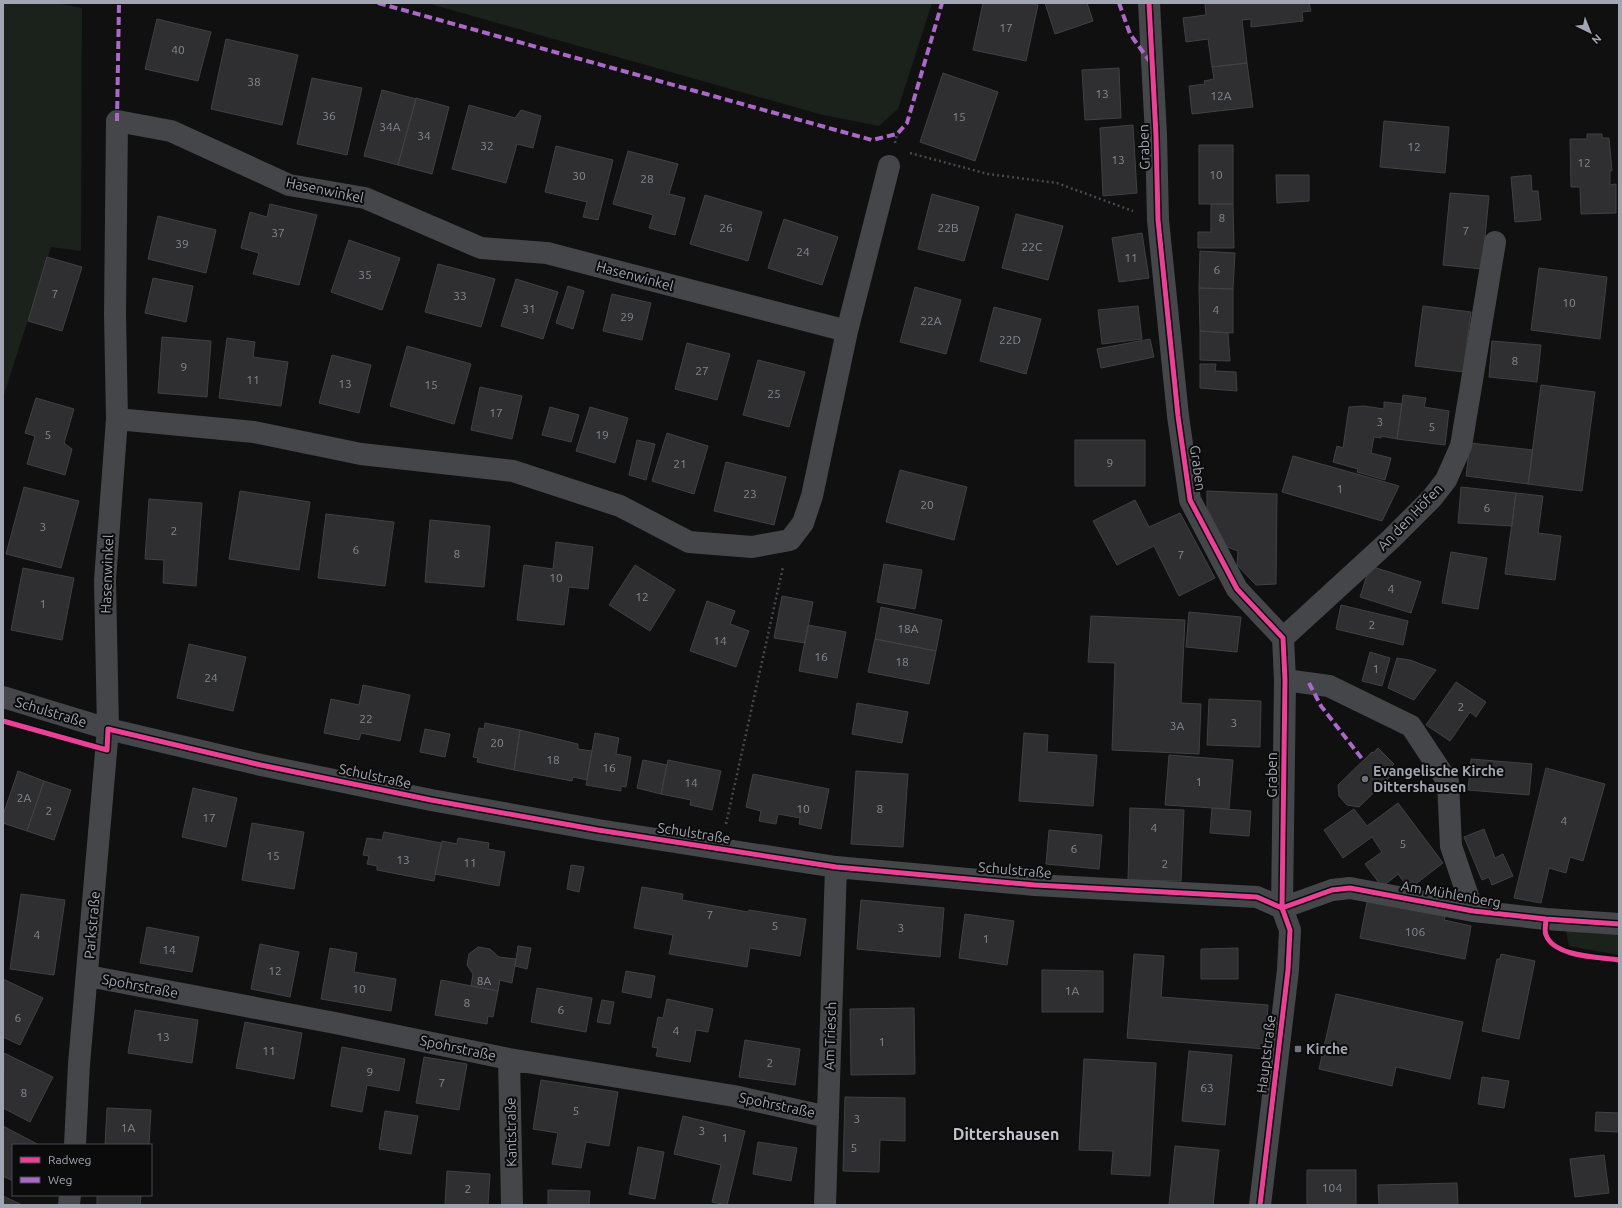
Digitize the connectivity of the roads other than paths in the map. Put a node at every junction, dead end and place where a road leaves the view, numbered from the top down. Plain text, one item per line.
1 (1148, 3) edge
2 (889, 166) dead end
3 (1495, 242) dead end
4 (847, 331) junction
5 (117, 419) junction
6 (1283, 638) junction
7 (1285, 680) junction
8 (3, 697) edge
9 (108, 728) junction
10 (836, 867) junction
11 (1282, 908) junction
12 (1473, 911) junction
13 (1619, 924) edge
14 (88, 976) junction
15 (509, 1059) junction
16 (828, 1117) junction
17 (75, 1144) edge
18 (512, 1205) edge
19 (825, 1205) edge
20 (1260, 1205) edge

1 - 6 street, Graben
2 - 4 street
3 - 6 street, An den Höfen
4 - 5 street
4 - 5 street, Hasenwinkel
5 - 9 street, Hasenwinkel
6 - 7 street, Graben
7 - 11 street, Graben
7 - 12 street
8 - 9 street, Schulstraße
9 - 10 street, Schulstraße
9 - 14 street, Parkstraße
10 - 11 street, Schulstraße
10 - 16 street, Am Triesch
11 - 12 street, Am Mühlenberg
11 - 20 street, Hauptstraße
12 - 13 street, Am Mühlenberg
14 - 15 street, Spohrstraße
14 - 17 street, Parkstraße
15 - 16 street, Spohrstraße
15 - 18 street, Kantstraße
16 - 19 street, Am Triesch

